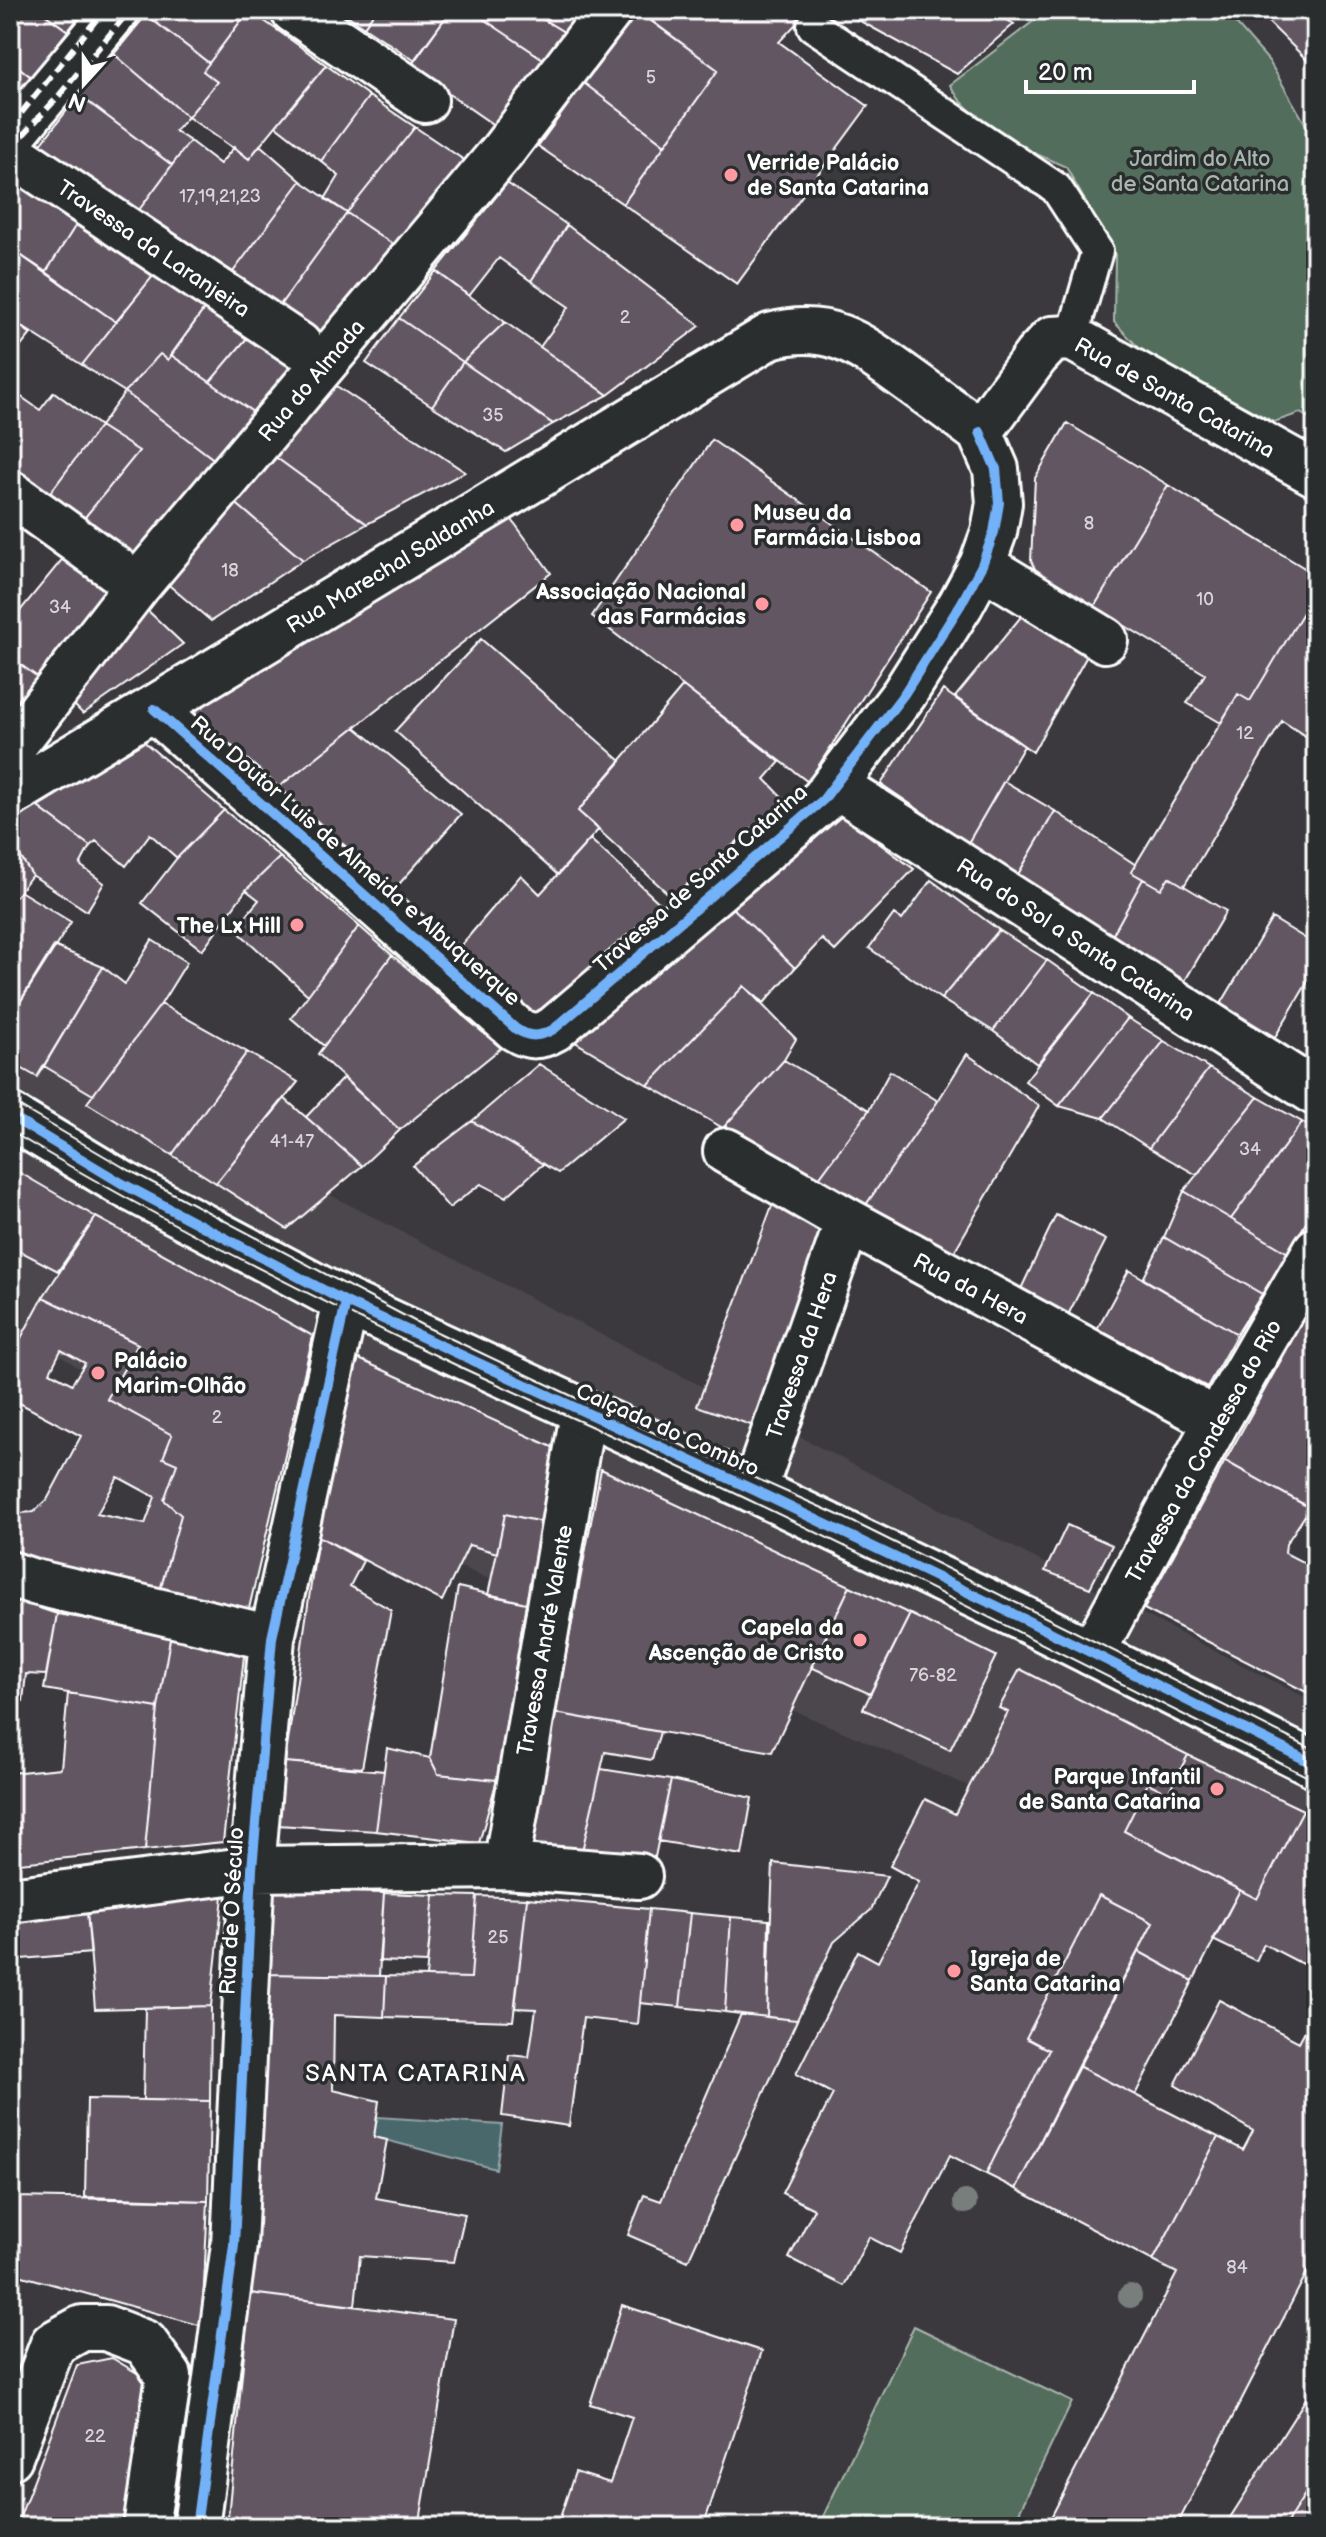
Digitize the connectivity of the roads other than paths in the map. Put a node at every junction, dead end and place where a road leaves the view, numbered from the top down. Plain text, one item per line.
1 (117, 10) edge
2 (293, 10) edge
3 (610, 10) edge
4 (813, 26) dead end
5 (425, 100) dead end
6 (10, 138) edge
7 (10, 152) edge
8 (1072, 338) junction
9 (299, 345) dead end
10 (980, 432) junction
11 (1316, 474) edge
12 (10, 493) edge
13 (982, 565) junction
14 (138, 585) junction
15 (1105, 640) dead end
16 (154, 709) junction
17 (10, 750) edge
18 (835, 785) junction
19 (10, 795) edge
20 (533, 1036) joint
21 (1316, 1093) edge
22 (10, 1116) edge
23 (726, 1151) dead end
24 (848, 1221) junction
25 (1316, 1250) edge
26 (346, 1302) junction
27 (583, 1413) junction
28 (1217, 1421) junction
29 (754, 1490) junction
30 (10, 1574) edge
31 (272, 1638) junction
32 (1092, 1653) junction
33 (1316, 1765) edge
34 (506, 1866) junction
35 (252, 1869) junction
36 (639, 1876) dead end
37 (10, 1900) edge
38 (10, 2457) edge
39 (146, 2527) edge
40 (196, 2527) edge

1 - 6 street
2 - 5 street
3 - 14 street, Rua do Almada
4 - 8 lane
7 - 9 street, Travessa da Laranjeira
8 - 10 street, Rua de Santa Catarina
8 - 11 street, Rua de Santa Catarina
10 - 13 street, Travessa de Santa Catarina
10 - 16 street, Rua Marechal Saldanha
12 - 14 street
13 - 15 street
13 - 18 street, Travessa de Santa Catarina
14 - 17 street, Rua do Almada
16 - 19 street, Rua Marechal Saldanha
16 - 20 street, Rua Doutor Luis de Almeida e Albuquerque
18 - 20 street, Travessa de Santa Catarina
18 - 21 street, Rua do Sol a Santa Catarina
22 - 26 street, Calçada do Combro
23 - 24 street, Rua da Hera
24 - 28 street, Rua da Hera
24 - 29 street, Travessa da Hera
25 - 28 street, Travessa da Condessa do Rio
26 - 27 street, Calçada do Combro
26 - 31 street, Rua de O Século
27 - 29 street, Calçada do Combro
27 - 34 street, Travessa André Valente
28 - 32 street, Travessa da Condessa do Rio
29 - 32 street, Calçada do Combro
30 - 31 street
31 - 35 street, Rua de O Século
32 - 33 street, Calçada do Combro
34 - 35 street
34 - 36 street
35 - 37 street
35 - 40 street, Rua de O Século
38 - 39 street

